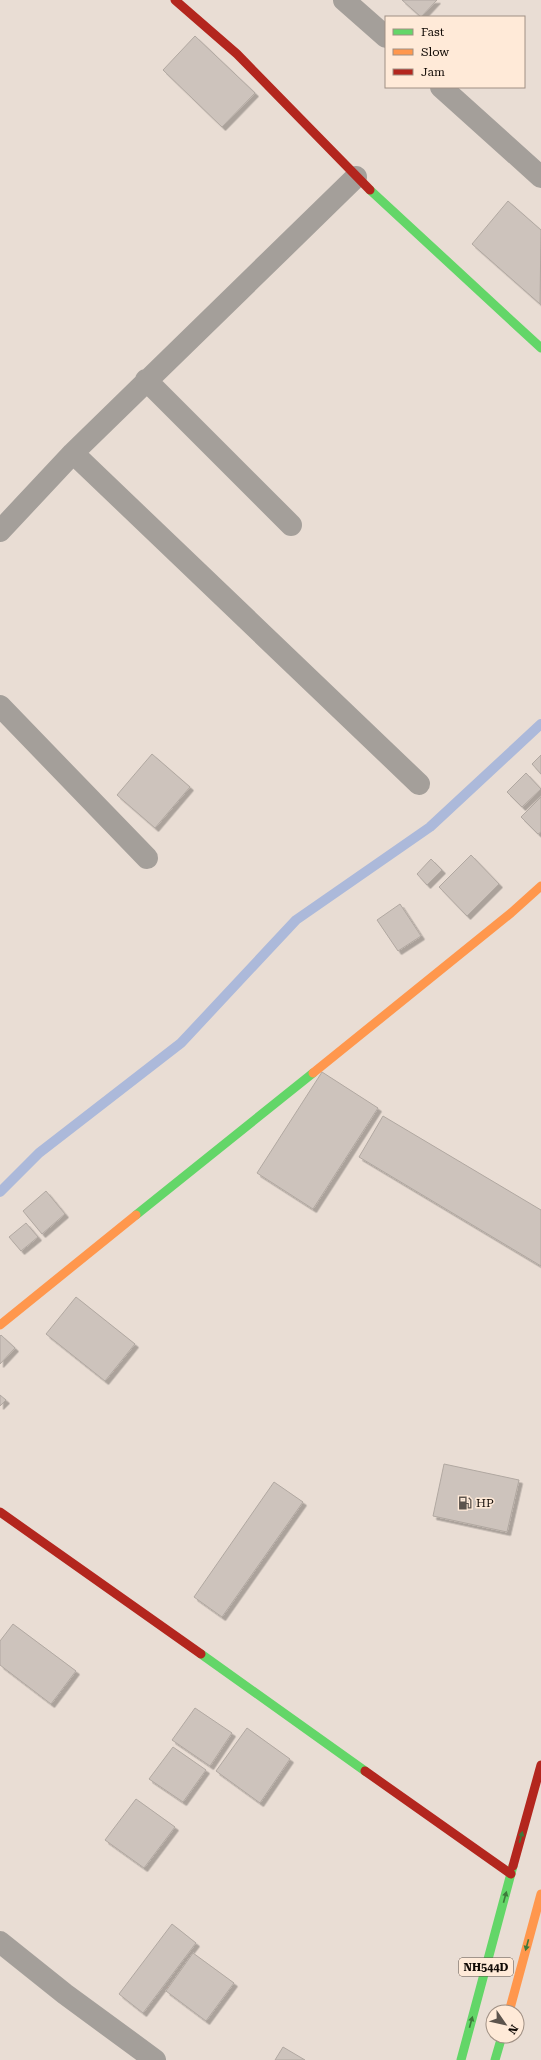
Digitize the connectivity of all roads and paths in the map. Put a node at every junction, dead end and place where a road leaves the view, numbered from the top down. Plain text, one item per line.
1 (175, 0) edge
2 (344, 0) edge
3 (385, 36) edge
4 (442, 88) edge
5 (356, 177) junction
6 (541, 177) edge
7 (541, 348) edge
8 (146, 380) junction
9 (73, 453) junction
10 (290, 525) dead end
11 (0, 532) edge
12 (0, 706) edge
13 (419, 784) dead end
14 (147, 858) dead end
15 (541, 886) edge
16 (0, 1325) edge
17 (0, 1512) edge
18 (541, 1765) edge
19 (511, 1874) junction
20 (541, 1894) edge
21 (0, 1942) edge
22 (511, 2004) edge
23 (500, 2044) edge
24 (155, 2060) edge
25 (461, 2060) edge
26 (495, 2060) edge

1 - 5 main road
2 - 3 street
4 - 6 street
5 - 7 main road
5 - 8 street
8 - 9 street
8 - 10 street
9 - 11 street
9 - 13 street
12 - 14 street
15 - 16 main road
17 - 19 main road
19 -> 18 main road, NH544D
25 -> 19 main road, NH544D
20 -> 22 main road, NH544D
21 - 24 street
23 - 26 main road

